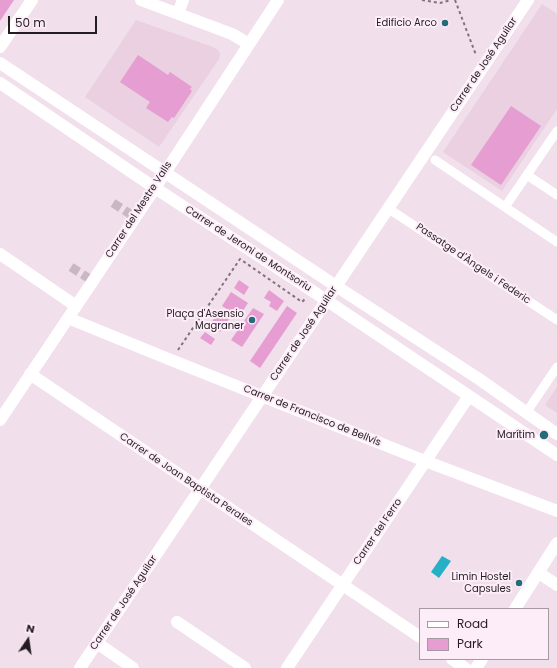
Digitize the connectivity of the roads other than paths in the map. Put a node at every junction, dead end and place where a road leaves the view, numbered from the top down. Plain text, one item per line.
1 (32, 0) edge
2 (141, 0) edge
3 (183, 0) edge
4 (278, 0) edge
5 (528, 0) edge
6 (178, 13) junction
7 (249, 44) junction
8 (0, 48) edge
9 (0, 63) edge
10 (0, 83) edge
11 (557, 131) edge
12 (435, 160) dead end
13 (164, 173) junction
14 (527, 175) junction
15 (155, 188) junction
16 (557, 195) edge
17 (505, 207) junction
18 (389, 208) junction
19 (557, 242) edge
20 (0, 254) edge
21 (336, 286) junction
22 (327, 300) junction
23 (76, 306) junction
24 (68, 318) junction
25 (557, 320) edge
26 (557, 367) edge
27 (30, 374) junction
28 (262, 396) junction
29 (469, 396) junction
30 (526, 413) junction
31 (0, 418) edge
32 (557, 434) edge
33 (557, 455) edge
34 (425, 461) junction
35 (200, 490) junction
36 (557, 510) edge
37 (557, 543) edge
38 (539, 573) junction
39 (343, 584) junction
40 (557, 585) edge
41 (516, 608) edge
42 (177, 622) dead end
43 (419, 636) edge
44 (97, 643) junction
45 (453, 660) edge
46 (80, 668) edge
47 (133, 668) edge
48 (245, 668) edge
49 (287, 668) edge
50 (465, 668) edge

1 - 8 street
2 - 6 street
3 - 6 street
4 - 7 street, Carrer del Mestre Valls
5 - 18 street, Carrer de José Aguilar
6 - 7 street
7 - 13 street, Carrer del Mestre Valls
9 - 13 street, Carrer de Jeroni de Montsoriu
10 - 15 street, Carrer de Jeroni de Montsoriu
11 - 14 street
12 - 17 street
13 - 15 street, Carrer del Mestre Valls
13 - 21 street, Carrer de Jeroni de Montsoriu
14 - 16 street
14 - 17 street
15 - 22 street, Carrer de Jeroni de Montsoriu
15 - 23 street, Carrer del Mestre Valls
17 - 19 street
18 - 21 street, Carrer de José Aguilar
18 - 25 street, Passatge d'Àngels i Federic
20 - 23 street
21 - 22 street, Carrer de José Aguilar
21 - 30 street, Carrer de Jeroni de Montsoriu
22 - 28 street, Carrer de José Aguilar
22 - 29 street, Carrer de Jeroni de Montsoriu
23 - 24 street, Carrer del Mestre Valls
24 - 27 street, Carrer del Mestre Valls
24 - 28 street, Carrer de Francisco de Bellvís
26 - 30 street
27 - 31 street, Carrer del Mestre Valls
27 - 35 street, Carrer de Joan Baptista Perales
28 - 34 street, Carrer de Francisco de Bellvís
28 - 35 street, Carrer de José Aguilar
29 - 33 street, Carrer de Jeroni de Montsoriu
29 - 34 street, Carrer del Ferro
30 - 32 street, Carrer de Jeroni de Montsoriu
34 - 36 street, Carrer de Francisco de Bellvís
34 - 39 street, Carrer del Ferro
35 - 39 street, Carrer de Joan Baptista Perales
35 - 44 street, Carrer de José Aguilar
37 - 38 street
38 - 40 street
38 - 41 street
39 - 43 street, Carrer de Joan Baptista Perales
39 - 49 street, Carrer del Ferro
42 - 48 street
44 - 46 street, Carrer de José Aguilar
44 - 47 street
45 - 50 street

